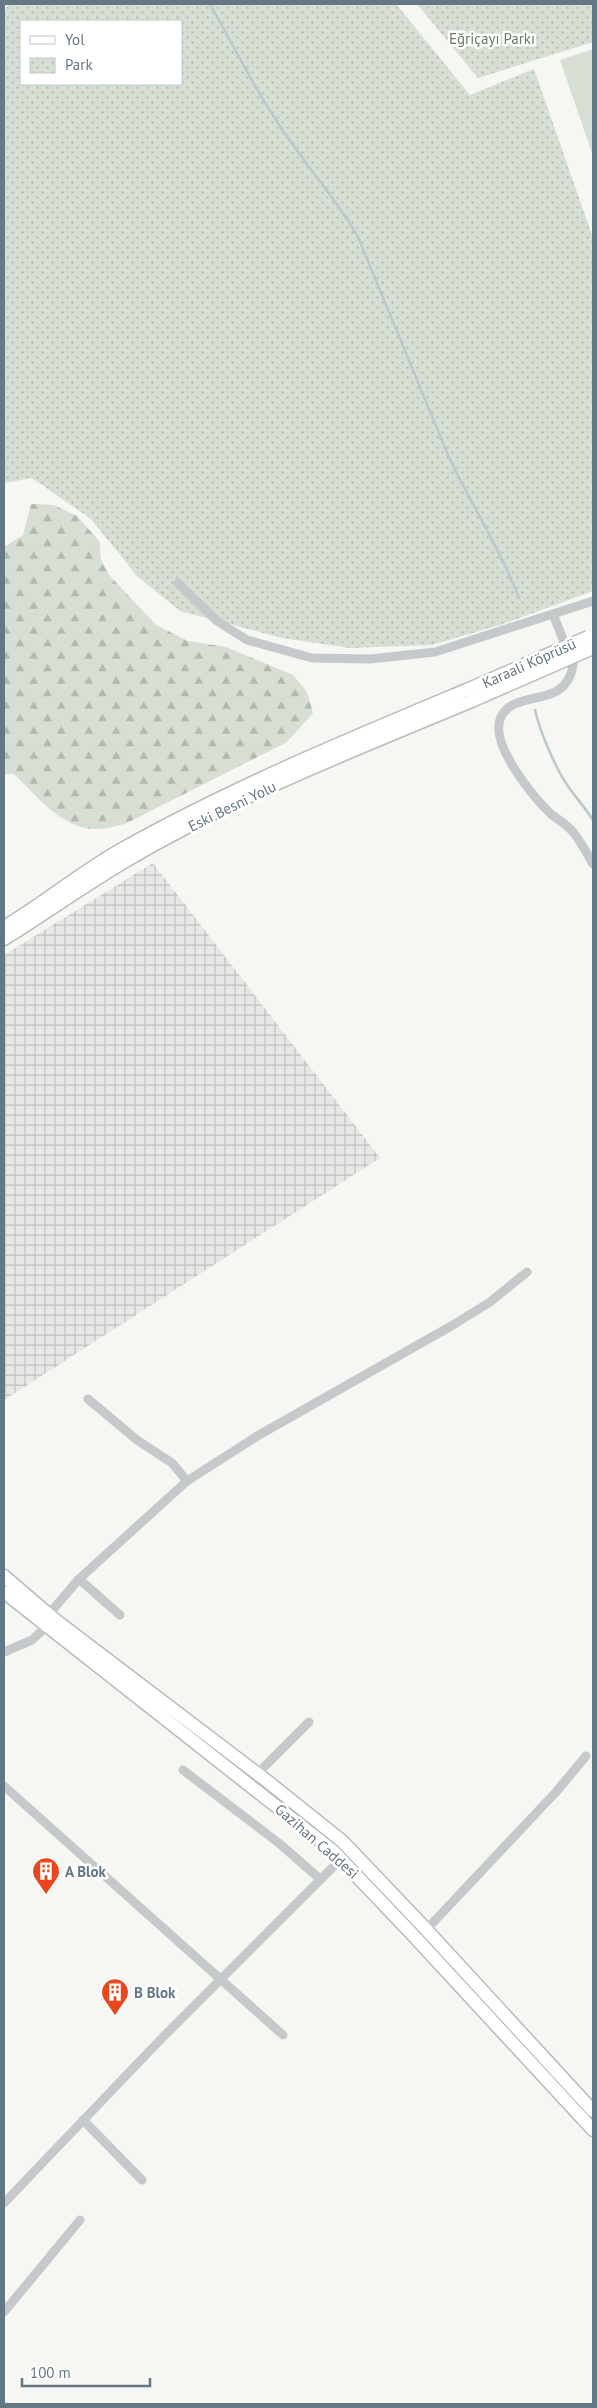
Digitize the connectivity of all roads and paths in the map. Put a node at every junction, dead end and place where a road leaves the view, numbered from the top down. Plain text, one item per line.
1 (178, 584) dead end
2 (593, 601) edge
3 (554, 614) junction
4 (592, 640) edge
5 (471, 695) junction
6 (593, 864) edge
7 (4, 927) edge
8 (4, 939) edge
9 (528, 1272) dead end
10 (88, 1399) dead end
11 (187, 1481) junction
12 (4, 1576) edge
13 (79, 1579) junction
14 (4, 1592) edge
15 (49, 1614) junction
16 (120, 1615) dead end
17 (46, 1627) junction
18 (4, 1652) edge
19 (309, 1722) dead end
20 (586, 1756) dead end
21 (183, 1770) dead end
22 (257, 1774) junction
23 (4, 1786) edge
24 (341, 1860) junction
25 (320, 1879) junction
26 (426, 1930) junction
27 (221, 1979) junction
28 (283, 2035) dead end
29 (593, 2111) edge
30 (83, 2120) junction
31 (593, 2130) edge
32 (142, 2180) dead end
33 (4, 2203) edge
34 (80, 2220) dead end
35 (4, 2312) edge

1 - 3 street
2 - 3 street
3 - 6 street
4 - 5 main road, Karaali Köprüsü, bridge
5 - 7 main road, Eski Besni Yolu
5 - 8 main road, Eski Besni Yolu
9 - 11 street
10 - 11 street
11 - 13 street
12 - 15 main road, Gazihan Caddesi
13 - 15 street
13 - 16 street
14 - 17 main road, Gazihan Caddesi
15 - 22 main road, Gazihan Caddesi
17 - 18 street
17 - 24 main road, Gazihan Caddesi
19 - 22 street
20 - 26 street
21 - 25 street
22 - 26 main road, Gazihan Caddesi
23 - 27 street
24 - 25 street
24 - 31 main road, Gazihan Caddesi
25 - 27 street
26 - 29 main road, Gazihan Caddesi
27 - 28 street
27 - 30 street
30 - 32 street
30 - 33 street
34 - 35 street

